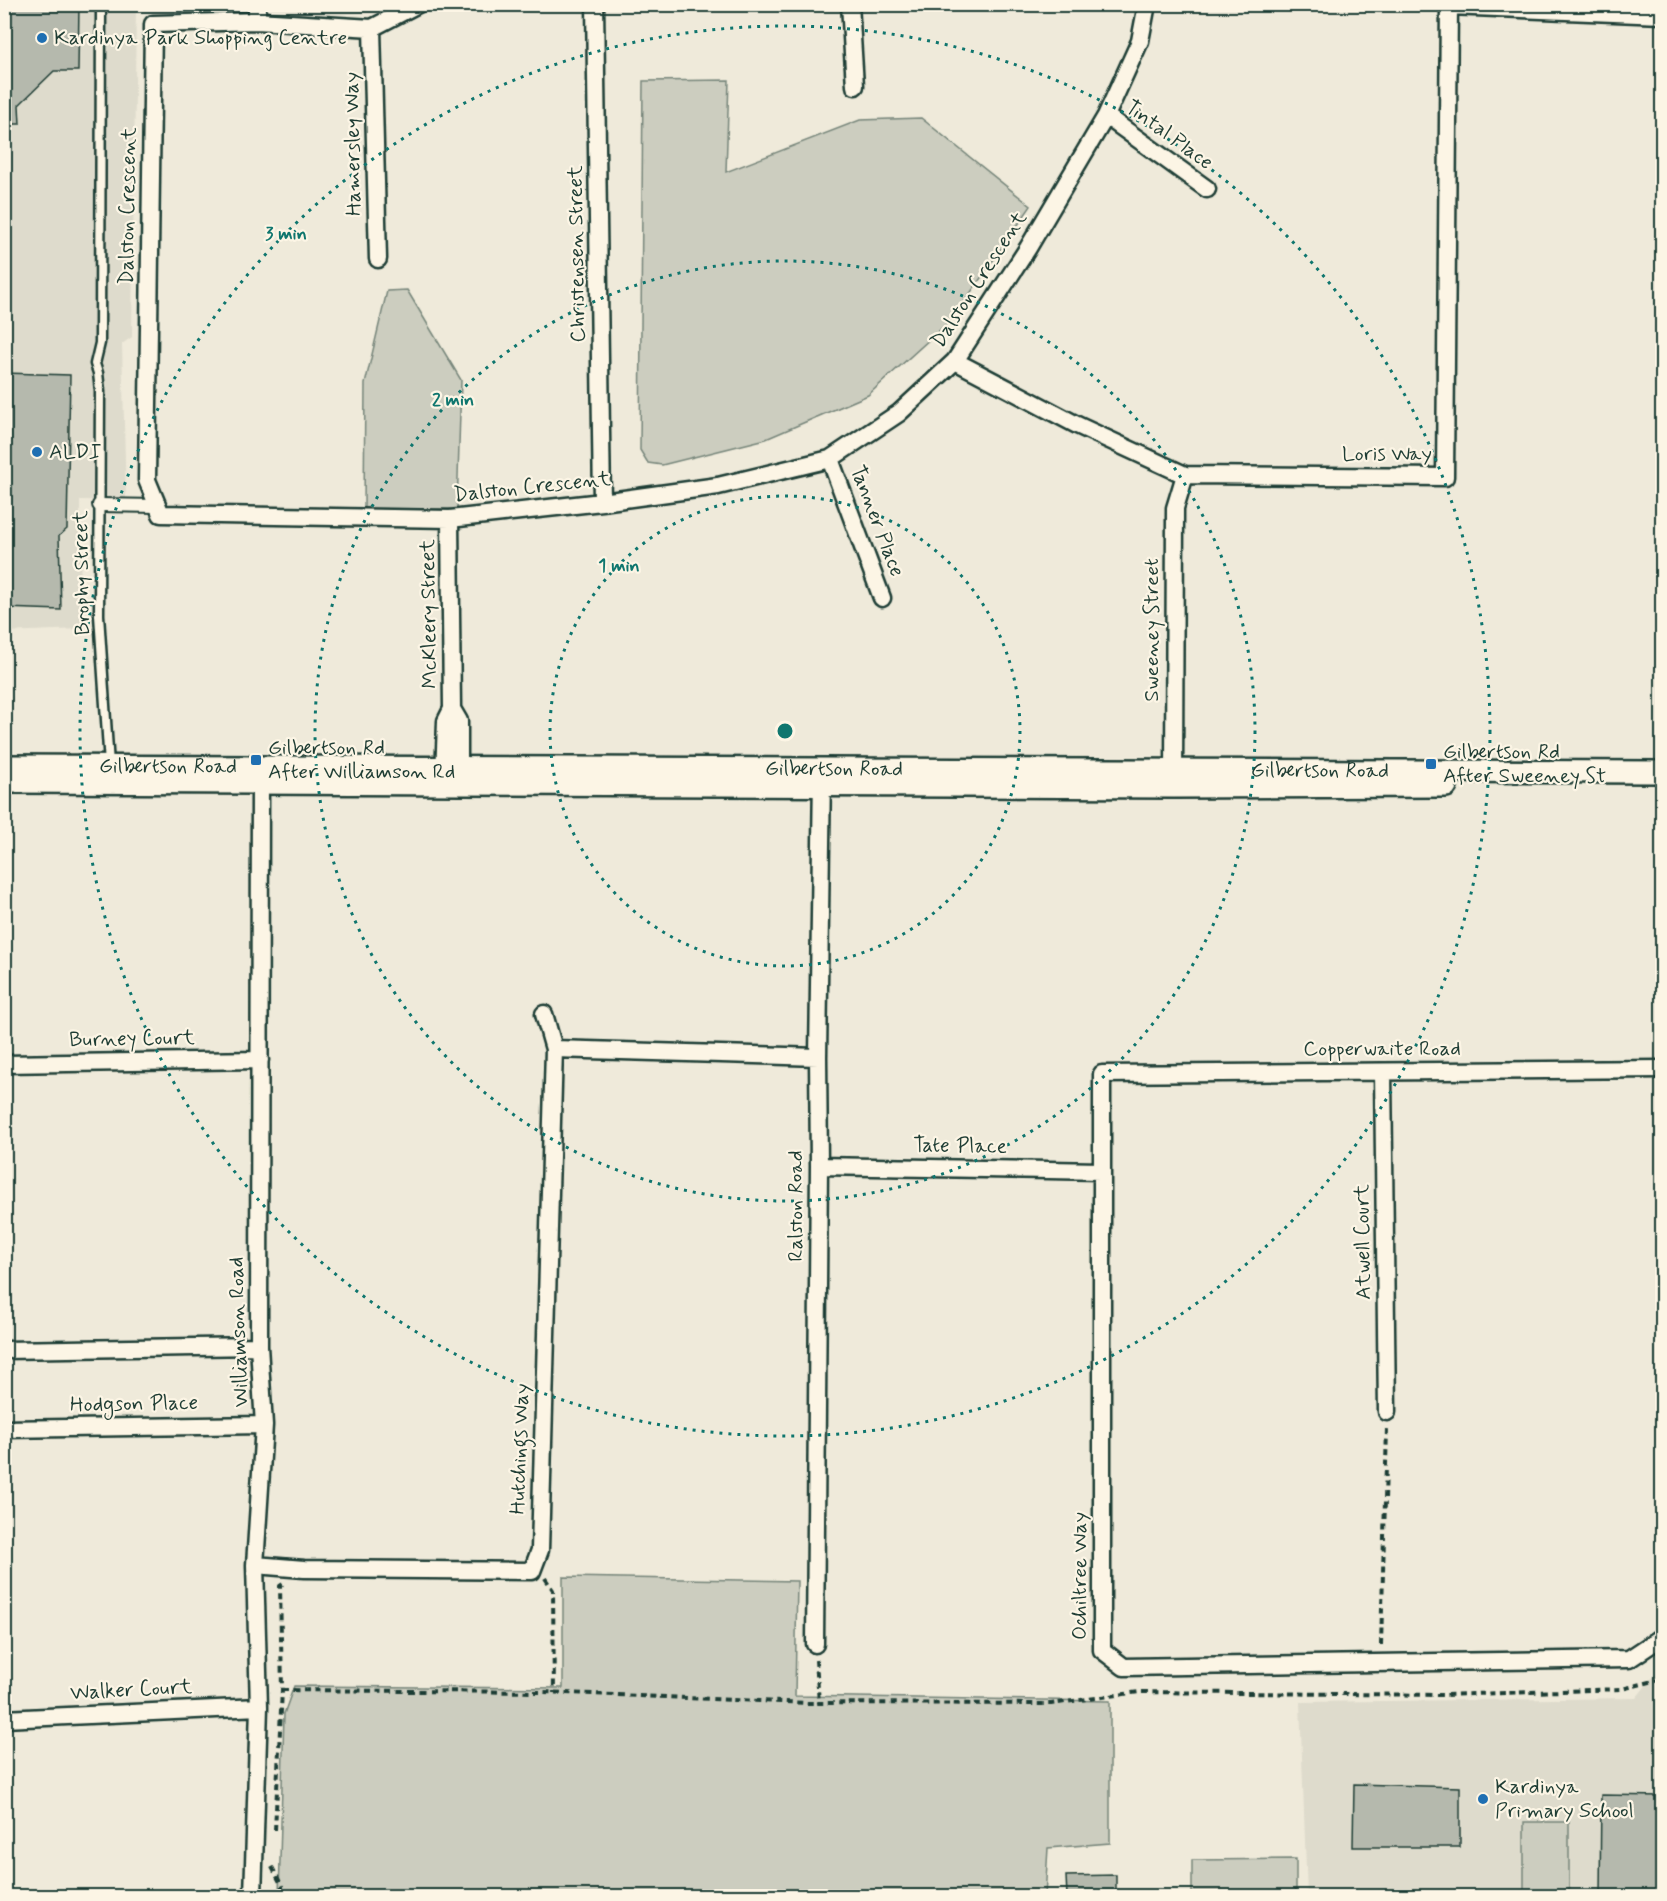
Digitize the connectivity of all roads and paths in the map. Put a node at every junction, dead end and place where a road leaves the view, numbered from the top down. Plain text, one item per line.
1 (101, 4) edge
2 (418, 4) edge
3 (595, 4) edge
4 (850, 4) edge
5 (1147, 4) edge
6 (1449, 5) edge
7 (257, 13) edge
8 (1662, 15) edge
9 (372, 28) junction
10 (855, 86) dead end
11 (1106, 116) junction
12 (1207, 189) dead end
13 (378, 259) dead end
14 (955, 361) junction
15 (830, 459) junction
16 (1185, 475) junction
17 (602, 502) junction
18 (99, 505) junction
19 (158, 506) junction
20 (450, 519) junction
21 (882, 598) dead end
22 (4, 766) edge
23 (1662, 772) edge
24 (109, 774) junction
25 (260, 775) junction
26 (452, 776) junction
27 (822, 776) junction
28 (1174, 779) junction
29 (4, 782) edge
30 (1662, 786) edge
31 (544, 1014) dead end
32 (554, 1049) junction
33 (818, 1057) junction
34 (260, 1060) junction
35 (4, 1064) edge
36 (1662, 1069) edge
37 (1383, 1072) junction
38 (1102, 1074) joint
39 (819, 1166) junction
40 (1101, 1171) junction
41 (259, 1346) junction
42 (4, 1350) edge
43 (1387, 1412) joint
44 (264, 1425) junction
45 (4, 1429) edge
46 (535, 1562) junction
47 (255, 1565) junction
48 (304, 1569) junction
49 (1662, 1637) edge
50 (815, 1644) joint
51 (1380, 1664) junction
52 (1662, 1680) edge
53 (282, 1690) junction
54 (554, 1693) junction
55 (819, 1703) junction
56 (259, 1707) junction
57 (4, 1719) edge
58 (275, 1833) dead end
59 (273, 1856) dead end
60 (253, 1896) edge
61 (282, 1896) edge

1 - 18 lane, Brophy Street
2 - 9 street
3 - 17 street, Christensen Street
4 - 10 street
5 - 11 street, Dalston Crescent
6 - 8 street
6 - 16 street, Loris Way
7 - 9 street
7 - 19 street, Dalston Crescent
9 - 13 street, Hamersley Way
11 - 12 street, Tintal Place
11 - 14 street, Dalston Crescent
14 - 15 street, Dalston Crescent
14 - 16 street, Loris Way
15 - 17 street, Dalston Crescent
15 - 21 street, Tanner Place
16 - 28 street, Sweeney Street
17 - 20 street, Dalston Crescent
18 - 19 street
18 - 24 lane, Brophy Street
19 - 20 street, Dalston Crescent
20 - 26 street, McKleery Street
22 - 24 street, Gilbertson Road
23 - 28 street, Gilbertson Road
24 - 25 street, Gilbertson Road
24 - 29 street, Gilbertson Road
25 - 26 street, Gilbertson Road
25 - 34 street, Williamson Road
26 - 27 street, Gilbertson Road
27 - 28 street, Gilbertson Road
27 - 33 street, Ralston Road
28 - 30 street, Gilbertson Road
31 - 32 street, Hutchings Way
32 - 33 street
32 - 46 street, Hutchings Way
33 - 39 street, Ralston Road
34 - 35 street, Burney Court
34 - 41 street, Williamson Road
36 - 37 street, Copperwaite Road
37 - 38 street, Copperwaite Road
37 - 43 street, Atwell Court
38 - 40 street, Ochiltree Way
39 - 40 street, Tate Place
39 - 50 street, Ralston Road
40 - 51 street, Ochiltree Way
41 - 42 street
41 - 44 street, Williamson Road
43 - 51 path
44 - 45 street, Hodgson Place
44 - 47 street, Williamson Road
46 - 48 street
46 - 54 path
47 - 48 street
47 - 56 street, Williamson Road
48 - 53 path
49 - 51 street, Ochiltree Way
50 - 55 path
52 - 55 path
53 - 54 path
53 - 58 path
54 - 55 path
56 - 57 street, Walker Court
56 - 60 street, Williamson Road
59 - 61 path

